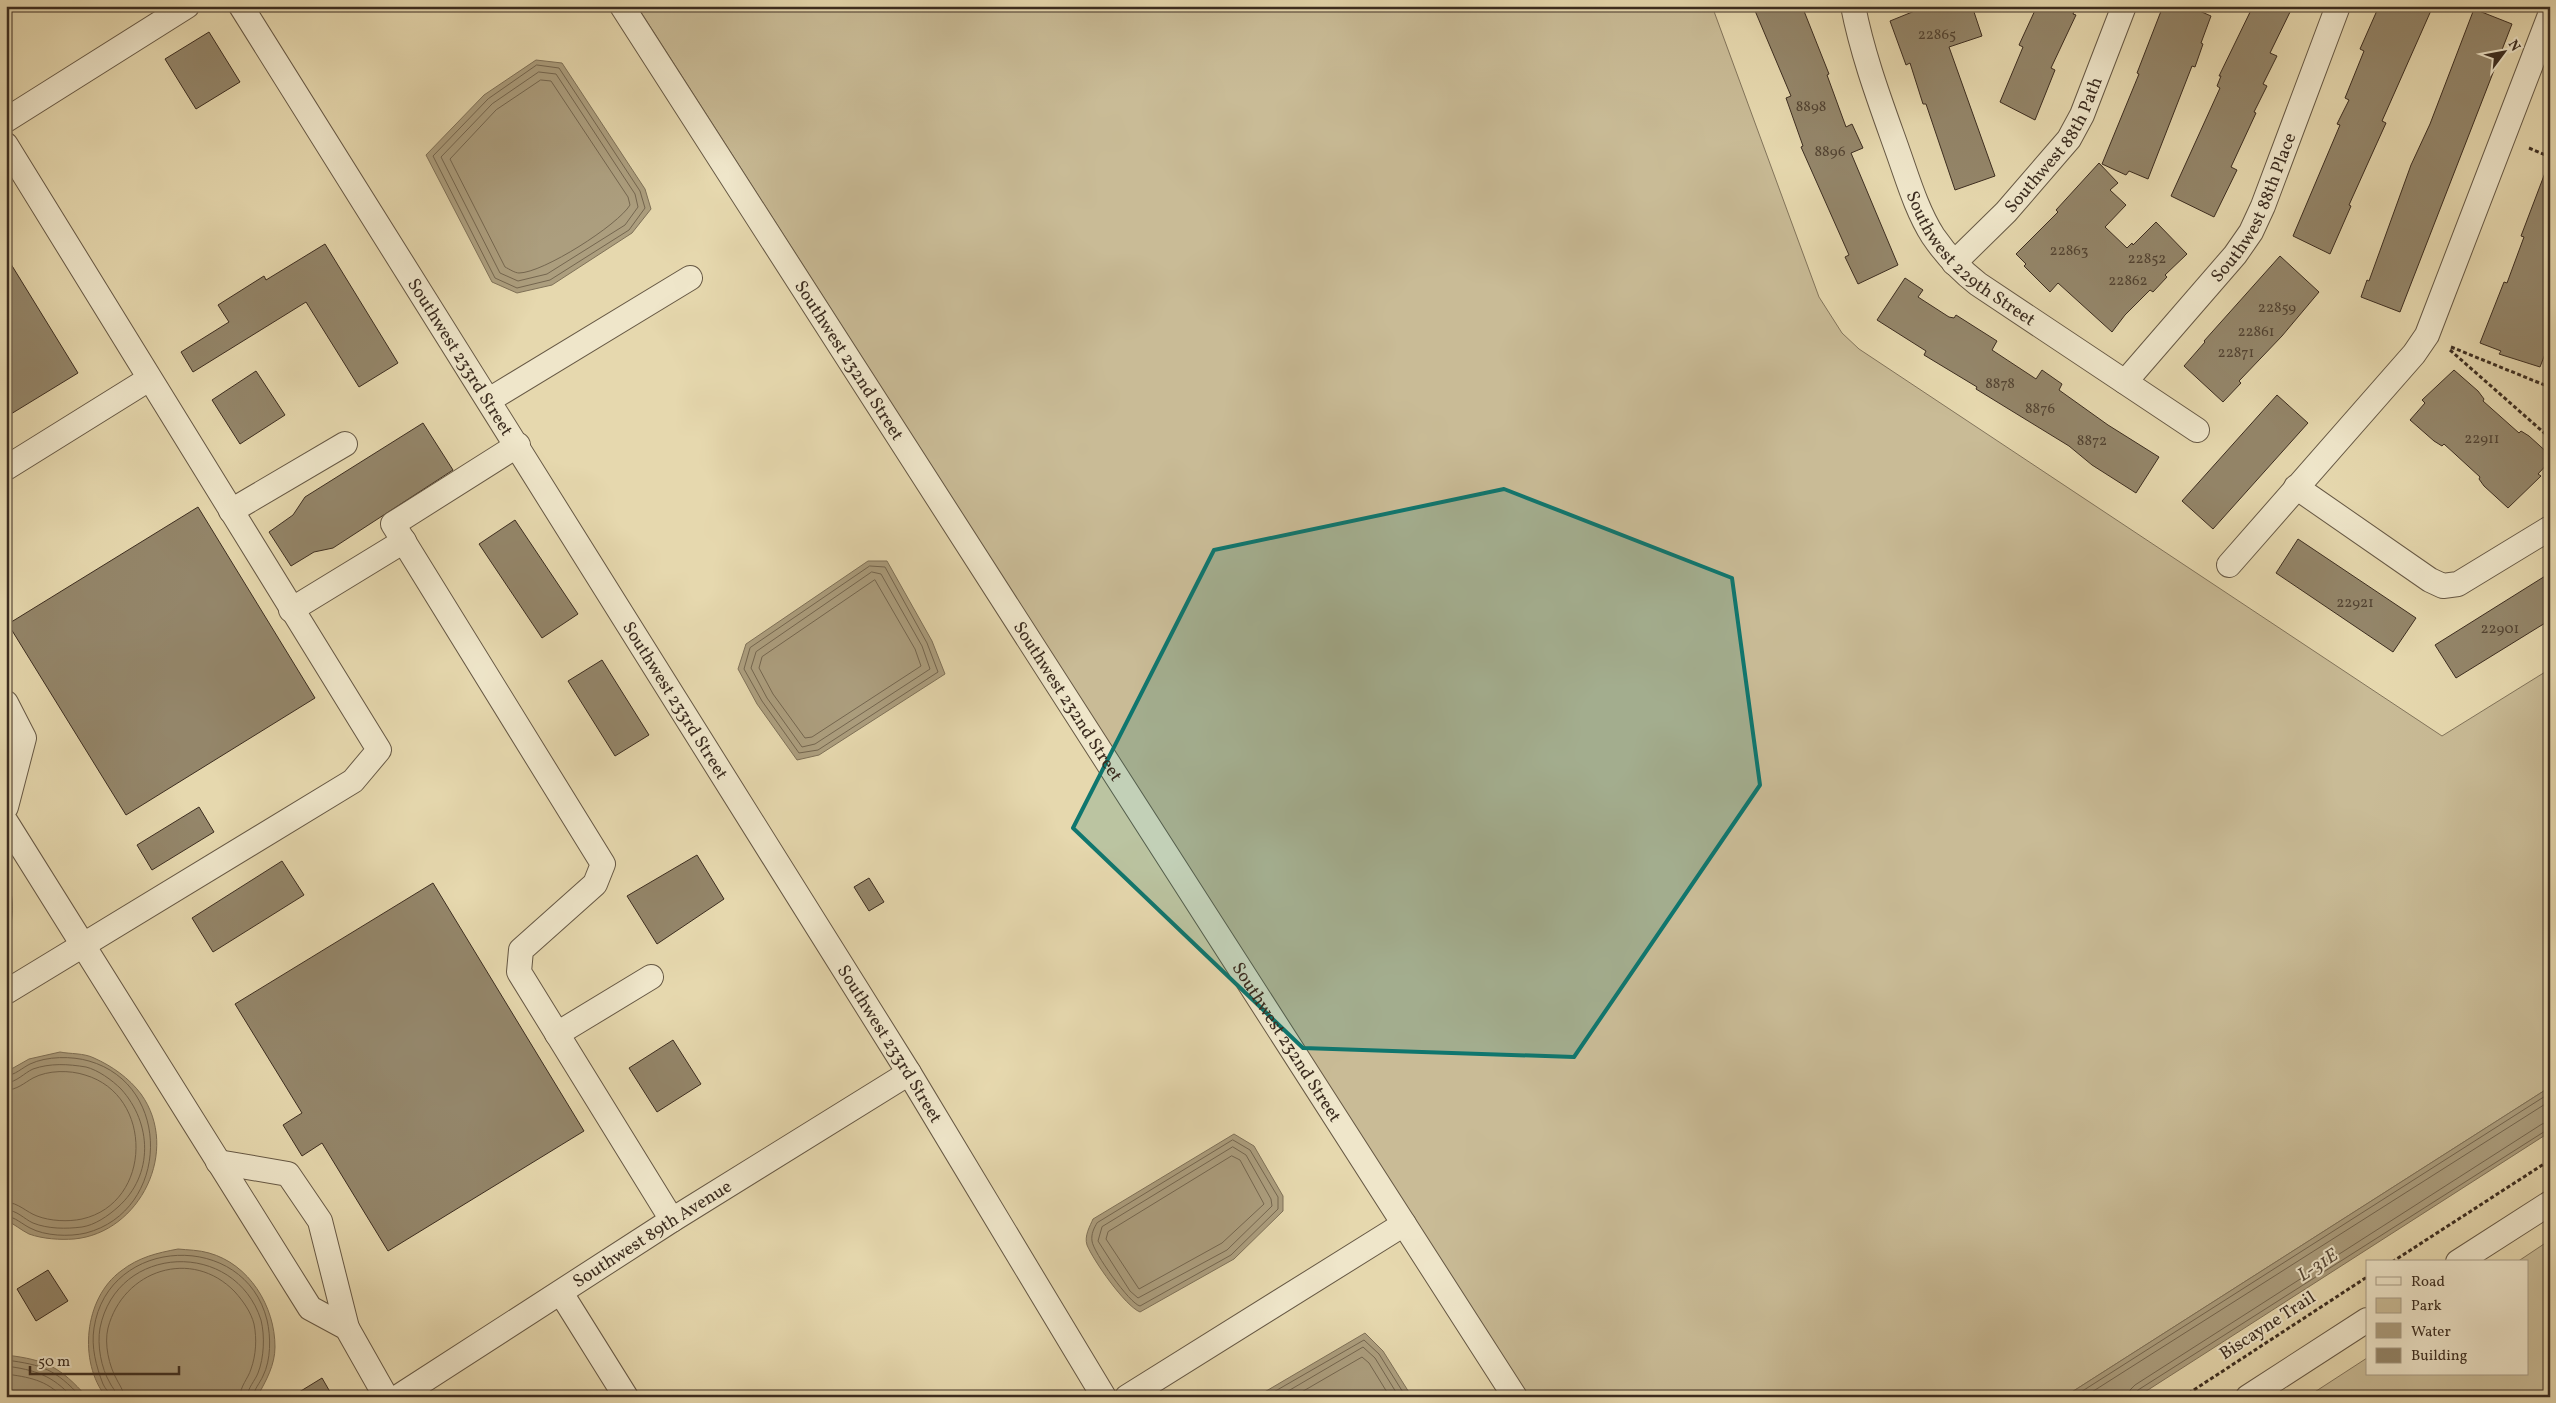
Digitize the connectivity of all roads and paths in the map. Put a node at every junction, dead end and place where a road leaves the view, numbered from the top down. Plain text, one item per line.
1 (187, 6) edge
2 (242, 6) edge
3 (622, 6) edge
4 (1853, 6) edge
5 (2124, 6) edge
6 (2338, 6) edge
7 (2550, 16) edge
8 (6, 120) edge
9 (6, 145) edge
10 (2529, 148) dead end
11 (2550, 157) edge
12 (1954, 263) junction
13 (690, 278) dead end
14 (149, 379) junction
15 (2125, 382) junction
16 (2549, 383) edge
17 (2550, 392) edge
18 (489, 400) junction
19 (2197, 430) dead end
20 (2550, 438) edge
21 (345, 444) dead end
22 (518, 445) junction
23 (6, 468) edge
24 (2296, 487) junction
25 (231, 512) junction
26 (2550, 528) edge
27 (404, 541) junction
28 (2229, 565) dead end
29 (292, 610) junction
30 (6, 703) edge
31 (6, 807) edge
32 (6, 822) edge
33 (81, 945) junction
34 (651, 977) dead end
35 (6, 992) edge
36 (557, 1034) junction
37 (909, 1073) junction
38 (2550, 1160) edge
39 (218, 1162) junction
40 (2550, 1203) edge
41 (672, 1220) junction
42 (1404, 1224) junction
43 (2395, 1260) edge
44 (2461, 1260) edge
45 (2366, 1279) edge
46 (561, 1293) junction
47 (2366, 1321) edge
48 (347, 1328) junction
49 (386, 1397) edge
50 (398, 1397) edge
51 (626, 1397) edge
52 (1104, 1397) edge
53 (1127, 1397) edge
54 (1515, 1397) edge
55 (2183, 1397) edge
56 (2248, 1397) edge

1 - 8 street
2 - 18 street, Southwest 233rd Street
3 - 42 street, Southwest 232nd Street
4 - 12 street, Southwest 229th Street
5 - 12 street, Southwest 88th Path
6 - 15 street, Southwest 88th Place
7 - 24 street
9 - 14 street
10 - 11 path
12 - 15 street, Southwest 229th Street
13 - 18 street
14 - 23 street
14 - 25 street
15 - 19 street, Southwest 229th Street
16 - 17 path
16 - 20 path
18 - 22 street, Southwest 233rd Street
21 - 25 street
22 - 27 street
22 - 37 street, Southwest 233rd Street
24 - 26 street
24 - 28 street
25 - 29 street
27 - 29 street
27 - 36 street
29 - 33 street
30 - 31 street
32 - 33 street
33 - 35 street
33 - 39 street
34 - 36 street
36 - 41 street
37 - 41 street, Southwest 89th Avenue
37 - 52 street, Southwest 233rd Street
38 - 43 path
39 - 48 street
39 - 48 street
40 - 44 street
41 - 46 street, Southwest 89th Avenue
42 - 53 street
42 - 54 street, Southwest 232nd Street
45 - 55 path, Biscayne Trail
46 - 50 street, Southwest 89th Avenue
46 - 51 street
47 - 56 street
48 - 49 street

